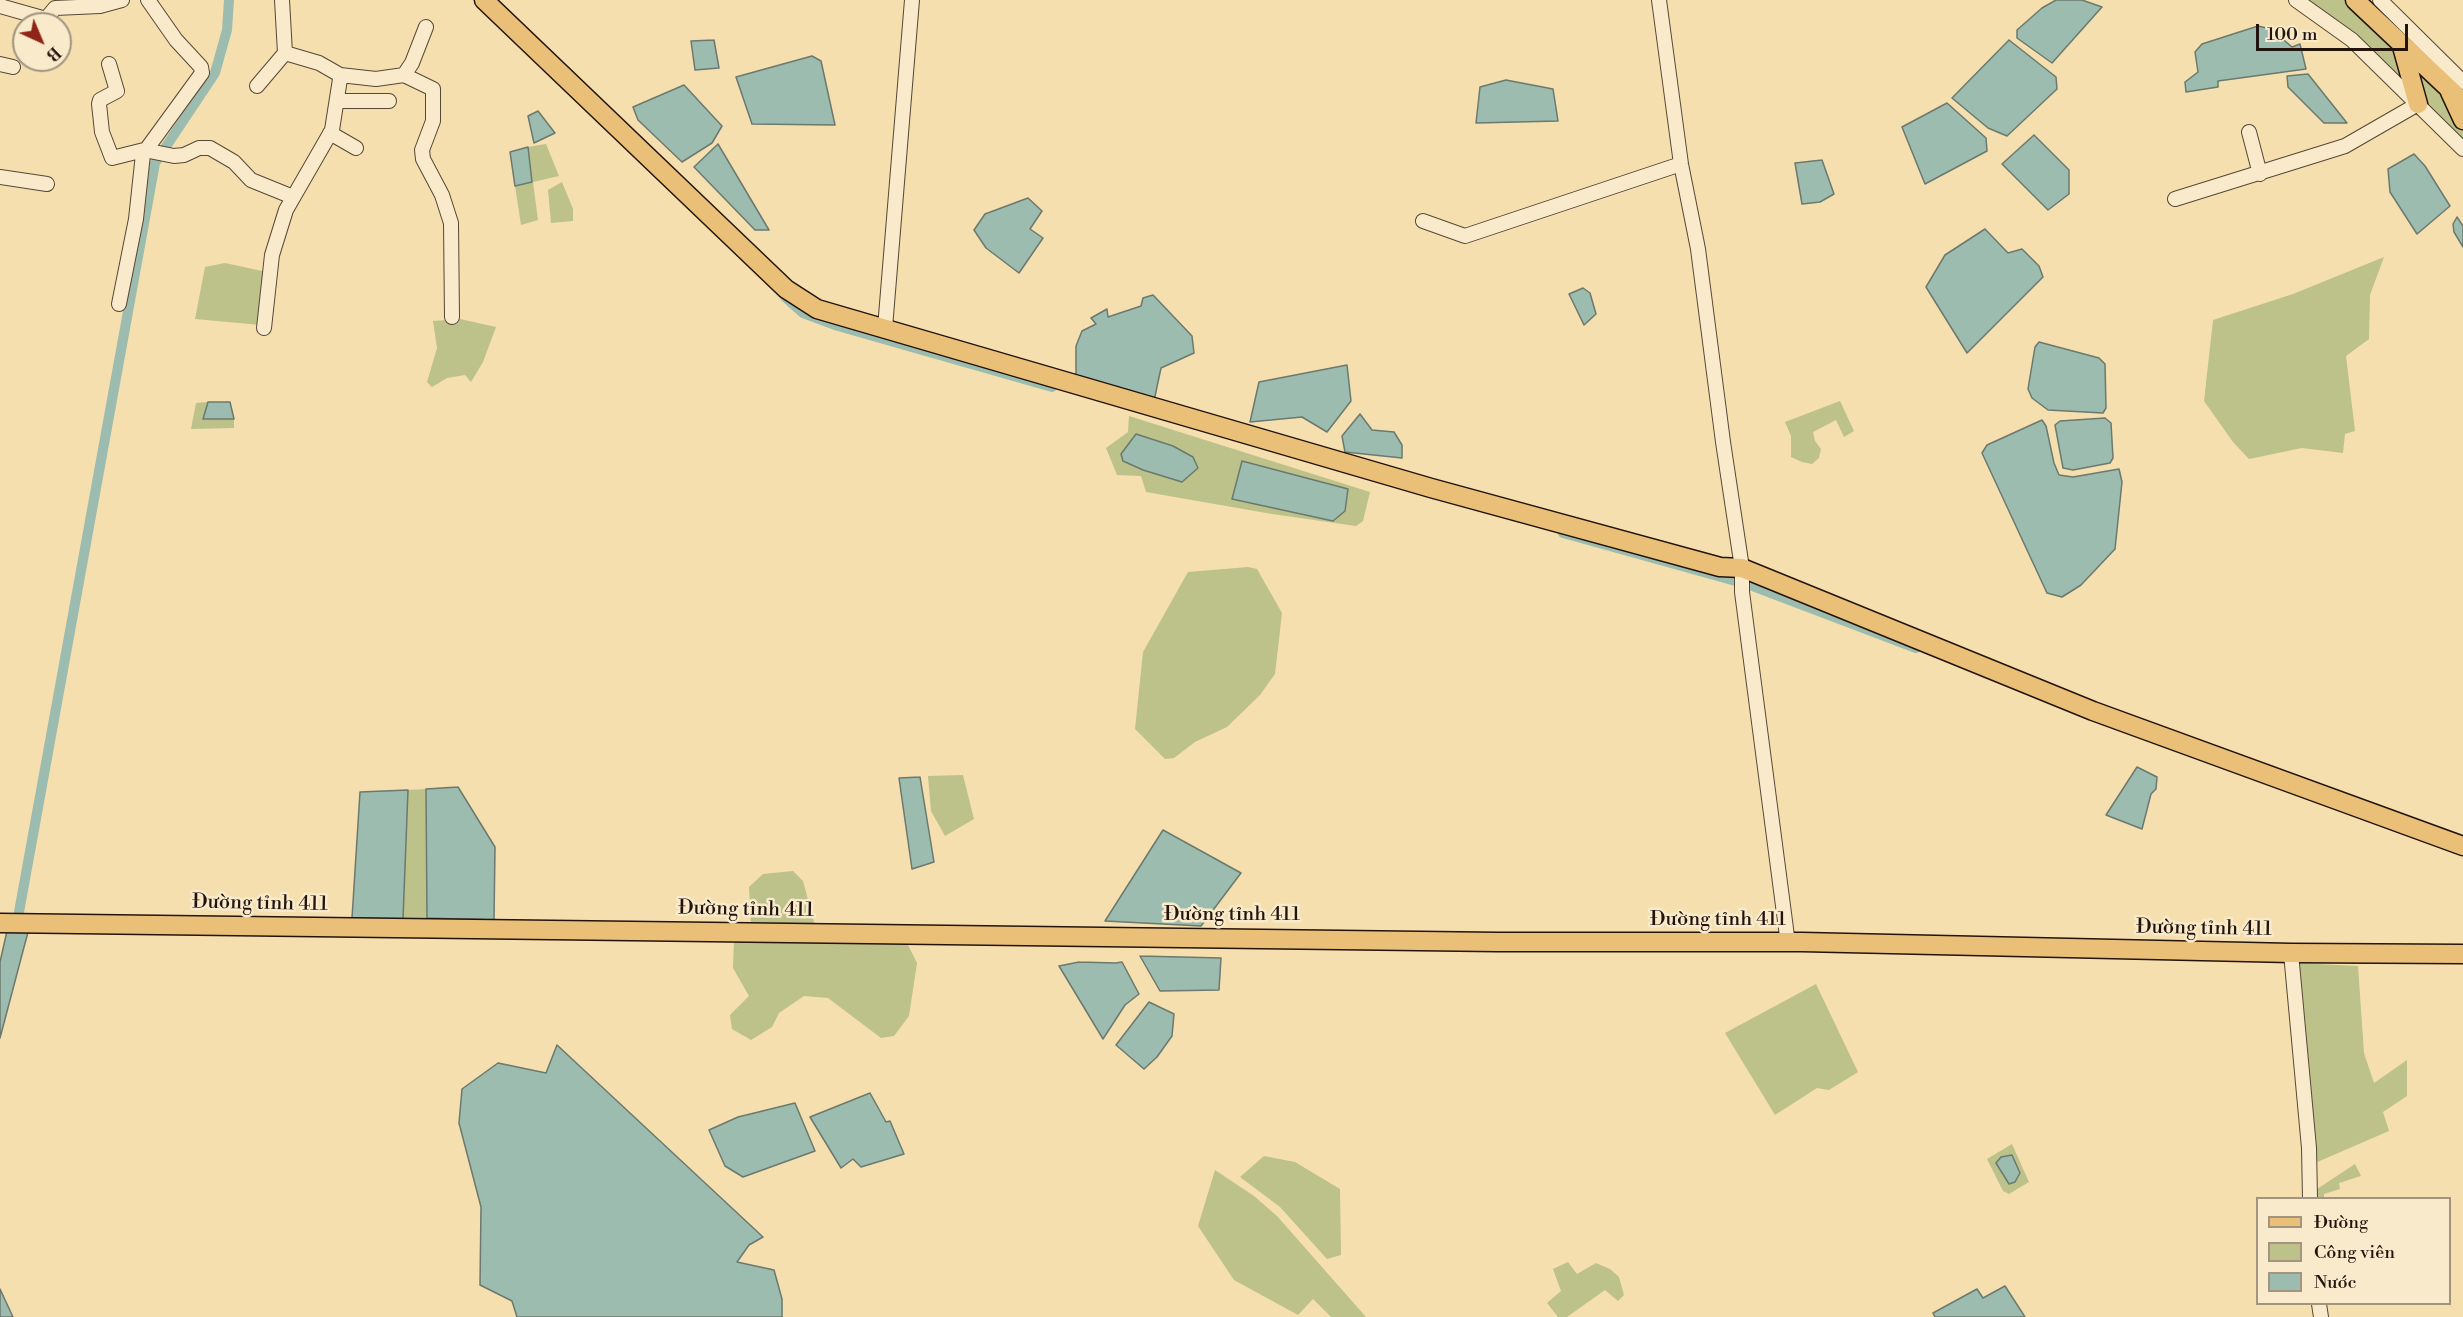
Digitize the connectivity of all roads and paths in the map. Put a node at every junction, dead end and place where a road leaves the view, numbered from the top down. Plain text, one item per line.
1 (122, 0) edge
2 (148, 0) edge
3 (282, 0) edge
4 (484, 0) edge
5 (912, 0) edge
6 (1659, 0) edge
7 (2296, 0) edge
8 (2355, 0) edge
9 (2380, 0) edge
10 (0, 6) edge
11 (426, 27) dead end
12 (2401, 41) junction
13 (285, 53) junction
14 (108, 64) dead end
15 (339, 75) junction
16 (404, 75) junction
17 (2456, 85) edge
18 (257, 86) dead end
19 (339, 101) junction
20 (389, 101) dead end
21 (2463, 102) edge
22 (2418, 104) junction
23 (2463, 120) edge
24 (2249, 132) dead end
25 (330, 134) junction
26 (356, 148) dead end
27 (2463, 149) edge
28 (144, 150) junction
29 (1681, 164) junction
30 (2260, 174) junction
31 (0, 177) edge
32 (47, 184) dead end
33 (292, 197) junction
34 (2175, 199) dead end
35 (1423, 221) dead end
36 (119, 304) dead end
37 (452, 317) dead end
38 (264, 328) dead end
39 (885, 328) junction
40 (1742, 568) junction
41 (2463, 846) edge
42 (0, 923) edge
43 (1788, 944) junction
44 (2291, 953) junction
45 (2463, 954) edge
46 (2310, 1197) edge

1 - 10 street
2 - 28 street
3 - 13 street
4 - 39 main road
5 - 39 street
6 - 29 street
7 - 22 street
8 - 12 main road
9 - 17 street
11 - 16 street
12 - 17 main road
12 - 22 main road
13 - 15 street
13 - 18 street
14 - 28 street
15 - 16 street
15 - 19 street
16 - 37 street
17 - 21 main road
17 - 23 main road
19 - 20 street
19 - 25 street
22 - 27 street
22 - 30 street
24 - 30 street
25 - 26 street
25 - 33 street
28 - 33 street
28 - 36 street
29 - 35 street
29 - 40 street
30 - 34 street
31 - 32 street
33 - 38 street
39 - 40 main road
40 - 41 main road
40 - 43 street
42 - 43 main road, Đường tỉnh 411
43 - 44 main road, Đường tỉnh 411
44 - 45 main road, Đường tỉnh 411
44 - 46 street

